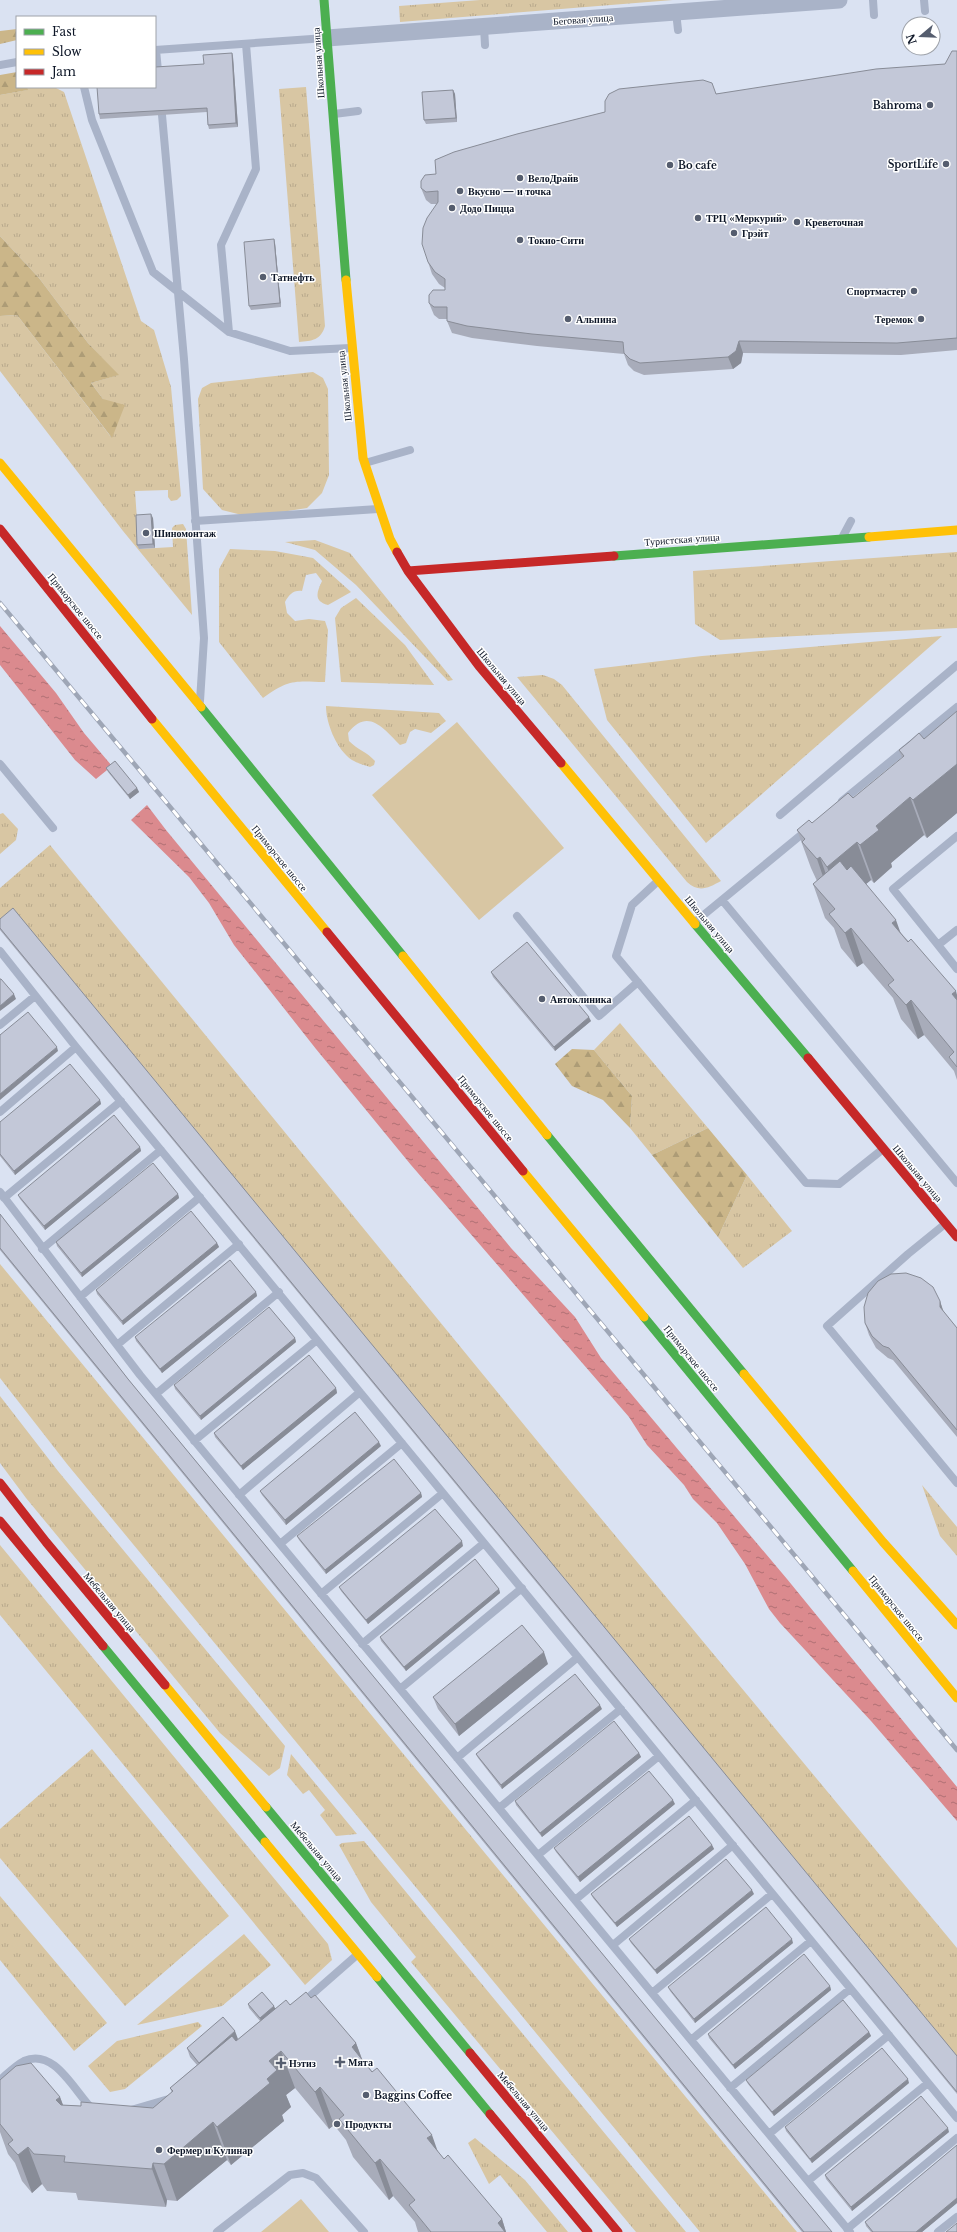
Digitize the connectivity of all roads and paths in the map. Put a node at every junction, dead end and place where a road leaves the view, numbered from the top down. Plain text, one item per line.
1 (324, 0) edge
2 (839, 0) edge
3 (873, 0) edge
4 (924, 0) edge
5 (925, 11) dead end
6 (676, 12) junction
7 (874, 15) dead end
8 (484, 26) junction
9 (678, 30) dead end
10 (328, 38) junction
11 (246, 44) junction
12 (485, 45) dead end
13 (156, 50) edge
14 (16, 62) edge
15 (0, 64) edge
16 (158, 71) edge
17 (84, 88) edge
18 (358, 111) dead end
19 (333, 114) junction
20 (162, 115) edge
21 (178, 293) junction
22 (229, 332) junction
23 (351, 348) junction
24 (410, 450) dead end
25 (0, 463) edge
26 (364, 463) junction
27 (379, 509) junction
28 (196, 521) junction
29 (851, 521) dead end
30 (0, 529) edge
31 (957, 530) edge
32 (842, 538) junction
33 (408, 571) junction
34 (957, 664) edge
35 (200, 706) junction
36 (957, 707) edge
37 (0, 764) edge
38 (837, 806) edge
39 (780, 815) dead end
40 (813, 825) edge
41 (53, 828) dead end
42 (957, 836) edge
43 (658, 880) junction
44 (722, 900) junction
45 (517, 916) dead end
46 (695, 922) junction
47 (957, 930) edge
48 (938, 945) junction
49 (0, 951) edge
50 (2, 960) edge
51 (957, 969) edge
52 (638, 982) junction
53 (35, 996) junction
54 (0, 1025) edge
55 (76, 1047) junction
56 (121, 1101) junction
57 (0, 1112) edge
58 (883, 1148) junction
59 (161, 1150) junction
60 (957, 1183) edge
61 (2, 1195) edge
62 (200, 1197) junction
63 (946, 1223) junction
64 (957, 1237) edge
65 (239, 1244) junction
66 (42, 1248) junction
67 (278, 1292) junction
68 (80, 1297) junction
69 (317, 1340) junction
70 (116, 1345) junction
71 (360, 1392) junction
72 (156, 1394) junction
73 (194, 1441) junction
74 (402, 1443) junction
75 (0, 1483) edge
76 (957, 1483) edge
77 (443, 1493) junction
78 (239, 1495) junction
79 (0, 1521) edge
80 (484, 1543) junction
81 (280, 1544) junction
82 (522, 1588) junction
83 (321, 1594) junction
84 (957, 1625) edge
85 (362, 1644) junction
86 (578, 1657) junction
87 (400, 1689) junction
88 (957, 1698) edge
89 (621, 1709) junction
90 (659, 1756) junction
91 (457, 1758) junction
92 (696, 1800) junction
93 (499, 1808) junction
94 (733, 1845) junction
95 (538, 1855) junction
96 (772, 1894) junction
97 (575, 1900) junction
98 (811, 1941) junction
99 (613, 1945) junction
100 (359, 1953) junction
101 (850, 1989) junction
102 (652, 1993) junction
103 (293, 2010) edge
104 (889, 2035) junction
105 (691, 2040) junction
106 (0, 2080) edge
107 (928, 2083) junction
108 (730, 2088) junction
109 (178, 2096) edge
110 (100, 2111) edge
111 (121, 2113) edge
112 (957, 2118) edge
113 (768, 2134) junction
114 (957, 2138) edge
115 (808, 2181) junction
116 (957, 2217) edge
117 (849, 2230) edge
118 (217, 2232) edge
119 (364, 2232) edge
120 (588, 2232) edge
121 (618, 2232) edge
122 (938, 2232) edge

1 - 10 street, Школьная улица
2 - 6 street, Беговая улица
3 - 7 lane
4 - 5 lane
6 - 8 street, Беговая улица
6 - 9 lane
8 - 10 street, Беговая улица
8 - 12 lane
10 - 11 lane
10 - 19 street, Школьная улица
11 - 13 lane
11 - 22 lane
13 - 16 lane
14 - 15 lane
17 - 21 lane
18 - 19 lane
19 - 23 street, Школьная улица
20 - 21 lane
21 - 22 lane
21 - 28 lane
22 - 23 lane
23 - 26 street, Школьная улица
24 - 26 lane
25 - 35 street
26 - 27 street, Школьная улица
27 - 28 lane
27 - 33 street, Школьная улица
28 - 35 lane
29 - 32 lane
30 - 88 street, Приморское шоссе
31 - 32 street, Туристская улица
32 - 33 street, Туристская улица
33 - 43 street, Школьная улица
34 - 39 lane
35 - 84 street
36 - 38 lane
37 - 41 lane
40 - 44 lane
42 - 48 lane
43 - 46 street, Школьная улица
43 - 52 lane
44 - 46 lane
44 - 60 lane
45 - 52 lane
46 - 58 street, Школьная улица
47 - 48 lane
48 - 51 lane
49 - 50 lane
50 - 53 lane
52 - 58 lane
53 - 54 lane
53 - 55 lane
55 - 56 lane
55 - 57 lane
56 - 59 lane
56 - 61 lane
58 - 63 street, Школьная улица
59 - 62 lane
59 - 66 lane
61 - 66 lane
62 - 65 lane
62 - 68 lane
63 - 64 street, Школьная улица
63 - 76 lane
65 - 67 lane
65 - 70 lane
66 - 68 lane
67 - 69 lane
67 - 72 lane
68 - 70 lane
69 - 71 lane
69 - 73 lane
70 - 72 lane
71 - 74 lane
71 - 78 lane
72 - 73 lane
73 - 78 lane
74 - 77 lane
74 - 81 lane
75 - 121 street, Мебельная улица
77 - 80 lane
77 - 83 lane
78 - 81 lane
79 - 100 street
80 - 82 lane
80 - 85 lane
81 - 83 lane
82 - 86 lane
82 - 87 lane
83 - 85 lane
85 - 87 lane
86 - 89 lane
86 - 91 lane
87 - 91 lane
89 - 90 lane
89 - 93 lane
90 - 92 lane
90 - 95 lane
91 - 93 lane
92 - 94 lane
92 - 97 lane
93 - 95 lane
94 - 96 lane
94 - 99 lane
95 - 97 lane
96 - 98 lane
96 - 102 lane
97 - 99 lane
98 - 101 lane
98 - 105 lane
99 - 102 lane
100 - 103 lane
100 - 120 street
101 - 104 lane
101 - 108 lane
102 - 105 lane
104 - 107 lane
104 - 113 lane
105 - 108 lane
106 - 110 lane
107 - 112 lane
107 - 115 lane
108 - 113 lane
109 - 111 lane
113 - 115 lane
114 - 117 lane
115 - 117 lane
116 - 122 lane
118 - 119 lane

